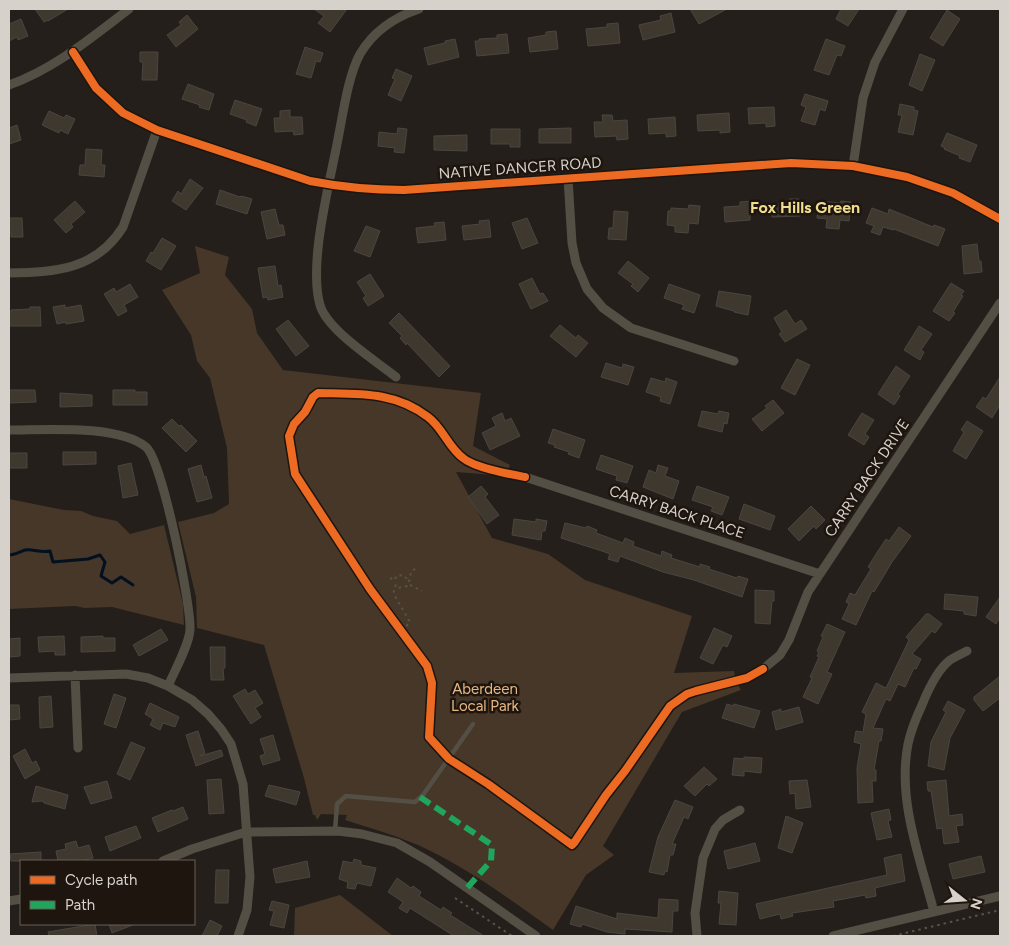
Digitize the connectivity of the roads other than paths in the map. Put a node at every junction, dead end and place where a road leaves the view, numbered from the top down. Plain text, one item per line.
1 (129, 9) edge
2 (419, 9) edge
3 (903, 9) edge
4 (72, 52) junction
5 (9, 85) edge
6 (157, 130) junction
7 (853, 166) junction
8 (568, 178) junction
9 (329, 185) junction
10 (1000, 219) edge
11 (9, 274) edge
12 (1000, 303) edge
13 (734, 362) dead end
14 (396, 377) dead end
15 (9, 430) edge
16 (525, 477) dead end
17 (820, 574) junction
18 (967, 651) dead end
19 (763, 669) dead end
20 (75, 675) junction
21 (9, 678) edge
22 (168, 686) junction
23 (473, 724) dead end
24 (78, 748) dead end
25 (740, 810) dead end
26 (335, 831) junction
27 (246, 832) junction
28 (165, 860) edge
29 (1000, 896) edge
30 (934, 912) junction
31 (238, 936) edge
32 (536, 936) edge
33 (697, 936) edge
34 (833, 936) edge

1 - 4 street
2 - 9 street
3 - 7 street
4 - 5 street
4 - 6 street, NATIVE DANCER ROAD
6 - 9 street, NATIVE DANCER ROAD
6 - 11 street
7 - 8 street, NATIVE DANCER ROAD
7 - 10 street, NATIVE DANCER ROAD
8 - 9 street, NATIVE DANCER ROAD
8 - 13 street
9 - 14 street
12 - 17 street, CARRY BACK DRIVE
15 - 22 street
16 - 17 street, CARRY BACK PLACE
17 - 19 street, CARRY BACK DRIVE
18 - 30 street
20 - 21 street
20 - 22 street
20 - 24 street
22 - 27 street
23 - 26 lane
25 - 33 street
26 - 27 street
26 - 32 street
27 - 28 street
27 - 31 street
29 - 30 street
30 - 34 street

